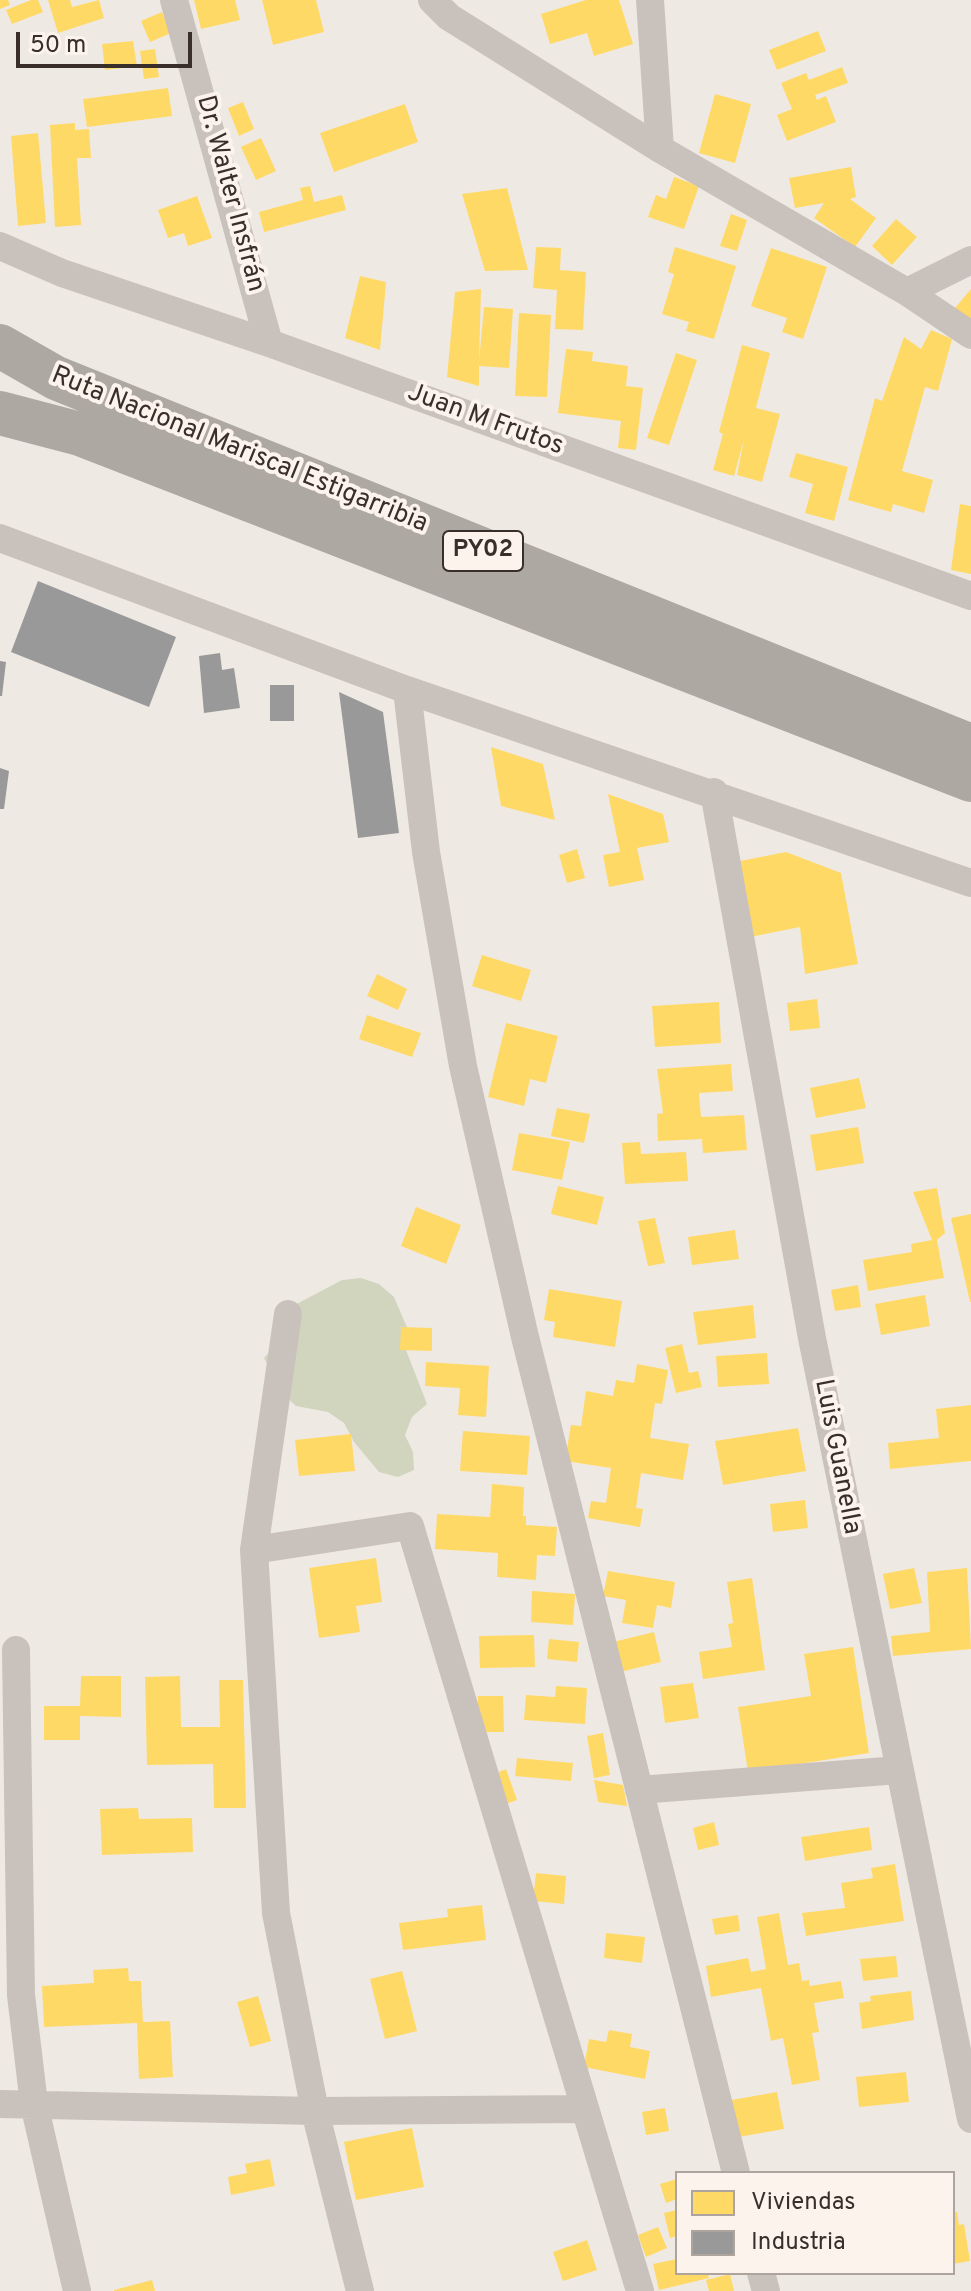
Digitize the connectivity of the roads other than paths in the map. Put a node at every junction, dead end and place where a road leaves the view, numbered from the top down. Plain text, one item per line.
1 (174, 0) edge
2 (432, 0) edge
3 (650, 0) edge
4 (660, 149) junction
5 (0, 246) edge
6 (971, 260) edge
7 (907, 292) junction
8 (971, 335) edge
9 (269, 343) junction
10 (0, 346) edge
11 (0, 413) edge
12 (0, 538) edge
13 (971, 596) edge
14 (407, 690) junction
15 (971, 746) edge
16 (971, 780) edge
17 (714, 792) junction
18 (971, 883) edge
19 (288, 1314) dead end
20 (254, 1550) junction
21 (16, 1650) dead end
22 (899, 1770) junction
23 (639, 1790) junction
24 (0, 2104) edge
25 (34, 2104) junction
26 (584, 2109) junction
27 (315, 2111) junction
28 (971, 2119) edge
29 (735, 2171) edge
30 (77, 2291) edge
31 (360, 2291) edge
32 (640, 2291) edge

1 - 9 street, Dr. Walter Insfrán
2 - 4 street
3 - 4 street
4 - 7 street
5 - 9 street, Juan M Frutos
6 - 7 street
7 - 8 street
9 - 13 street, Juan M Frutos
10 - 15 highway, Ruta Nacional Mariscal Estigarribia / PY02
11 - 16 highway, Ruta Nacional Mariscal Estigarribia / PY02
12 - 14 street
14 - 17 street
14 - 23 street
17 - 18 street
17 - 22 street, Luis Guanella
19 - 20 street
20 - 26 street
20 - 27 street
21 - 25 street
22 - 23 street
22 - 28 street, Luis Guanella
23 - 29 street
24 - 25 street
25 - 27 street
25 - 30 street
26 - 27 street
26 - 32 street
27 - 31 street

